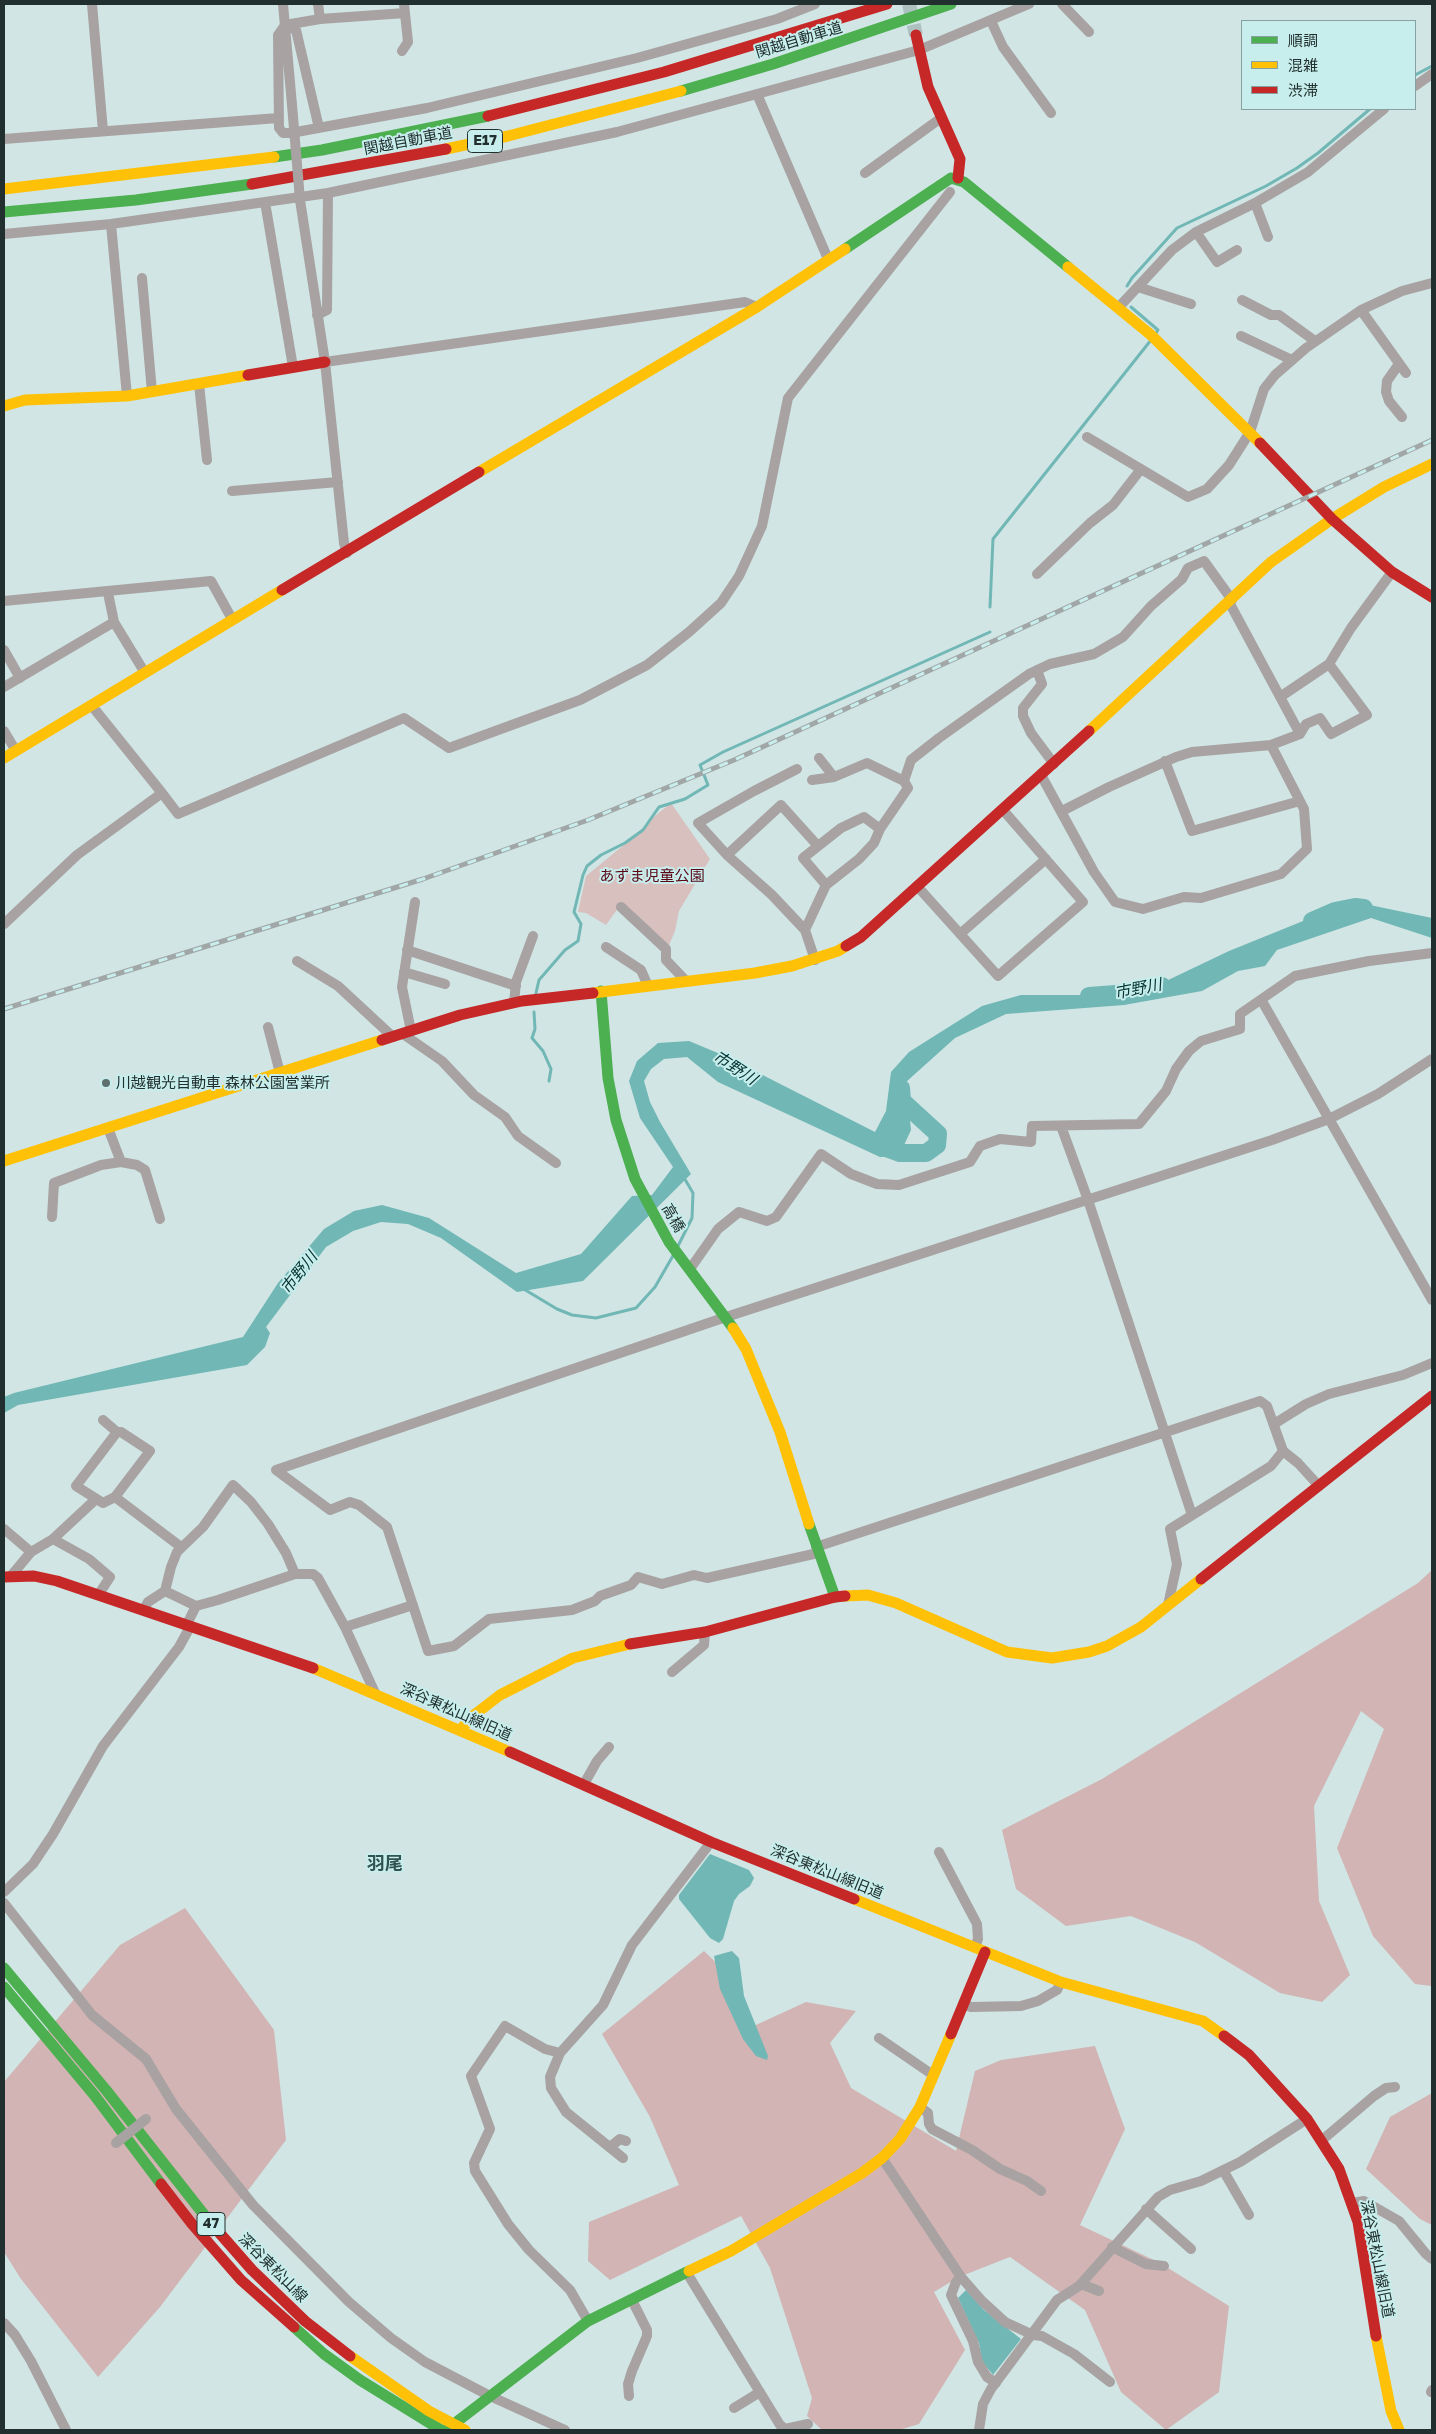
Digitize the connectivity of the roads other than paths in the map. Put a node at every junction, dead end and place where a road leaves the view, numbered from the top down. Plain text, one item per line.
1 (92, 4) edge
2 (283, 4) edge
3 (318, 4) edge
4 (815, 4) edge
5 (887, 4) edge
6 (951, 4) edge
7 (1028, 4) edge
8 (1062, 4) edge
9 (404, 8) edge
10 (320, 19) junction
11 (991, 20) junction
12 (285, 25) junction
13 (1089, 32) dead end
14 (916, 35) tunnel mouth
15 (402, 50) dead end
16 (919, 50) junction
17 (1432, 74) edge
18 (1416, 85) edge
19 (757, 94) junction
20 (1383, 110) edge
21 (1051, 113) dead end
22 (278, 118) junction
23 (941, 118) junction
24 (319, 128) junction
25 (104, 131) junction
26 (4, 139) edge
27 (865, 173) dead end
28 (958, 178) junction
29 (4, 189) edge
30 (950, 192) dead end
31 (328, 193) junction
32 (265, 202) junction
33 (1255, 203) junction
34 (4, 212) edge
35 (111, 224) junction
36 (1196, 232) junction
37 (4, 234) edge
38 (1268, 237) dead end
39 (1237, 250) dead end
40 (828, 259) junction
41 (142, 278) dead end
42 (1432, 283) edge
43 (1138, 287) junction
44 (1242, 300) dead end
45 (1191, 304) dead end
46 (757, 307) junction
47 (1118, 308) junction
48 (1361, 310) junction
49 (317, 315) junction
50 (1241, 336) dead end
51 (1315, 341) junction
52 (1292, 360) junction
53 (325, 362) junction
54 (1399, 364) junction
55 (293, 367) junction
56 (1406, 374) dead end
57 (199, 384) junction
58 (152, 392) junction
59 (127, 396) junction
60 (4, 406) edge
61 (1402, 417) dead end
62 (1250, 432) junction
63 (1087, 437) dead end
64 (207, 460) dead end
65 (1432, 464) edge
66 (1141, 469) junction
67 (338, 482) junction
68 (232, 492) dead end
69 (1332, 519) junction
70 (347, 553) junction
71 (1392, 572) junction
72 (1037, 574) dead end
73 (108, 593) junction
74 (1432, 597) edge
75 (4, 601) edge
76 (1231, 601) junction
77 (232, 619) junction
78 (114, 622) junction
79 (4, 650) edge
80 (1329, 664) junction
81 (1037, 670) junction
82 (145, 674) junction
83 (20, 678) junction
84 (4, 687) edge
85 (1280, 697) junction
86 (92, 706) junction
87 (4, 731) edge
88 (1300, 734) junction
89 (1270, 745) junction
90 (16, 751) junction
91 (4, 758) edge
92 (819, 758) dead end
93 (1166, 762) junction
94 (1054, 764) junction
95 (798, 769) dead end
96 (1042, 775) junction
97 (834, 776) junction
98 (812, 780) dead end
99 (904, 781) junction
100 (162, 794) junction
101 (1300, 801) junction
102 (1003, 810) junction
103 (1062, 812) junction
104 (880, 829) junction
105 (818, 846) junction
106 (727, 855) junction
107 (1046, 859) junction
108 (826, 885) junction
109 (917, 886) junction
110 (415, 902) dead end
111 (621, 907) dead end
112 (4, 924) edge
113 (805, 930) junction
114 (960, 934) junction
115 (533, 936) dead end
116 (606, 947) dead end
117 (407, 950) junction
118 (1432, 953) edge
119 (814, 960) junction
120 (297, 961) dead end
121 (404, 972) junction
122 (686, 982) junction
123 (445, 984) dead end
124 (516, 986) junction
125 (648, 986) junction
126 (601, 991) junction
127 (1262, 1001) junction
128 (514, 1003) junction
129 (268, 1027) dead end
130 (403, 1034) junction
131 (1432, 1059) edge
132 (280, 1073) junction
133 (1329, 1119) junction
134 (1061, 1126) junction
135 (108, 1128) junction
136 (4, 1161) edge
137 (121, 1162) junction
138 (556, 1164) dead end
139 (1088, 1200) junction
140 (52, 1216) dead end
141 (160, 1219) dead end
142 (690, 1269) junction
143 (1432, 1300) edge
144 (726, 1317) junction
145 (1432, 1363) edge
146 (1432, 1396) edge
147 (103, 1420) dead end
148 (1274, 1424) junction
149 (117, 1432) junction
150 (1164, 1432) junction
151 (1283, 1451) junction
152 (1319, 1486) junction
153 (115, 1497) junction
154 (96, 1499) junction
155 (1192, 1516) junction
156 (4, 1530) edge
157 (53, 1539) junction
158 (181, 1547) junction
159 (817, 1550) junction
160 (31, 1552) junction
161 (294, 1574) junction
162 (8, 1577) edge
163 (165, 1591) junction
164 (99, 1594) junction
165 (835, 1597) junction
166 (413, 1605) junction
167 (1168, 1605) junction
168 (196, 1606) junction
169 (144, 1609) junction
170 (188, 1626) junction
171 (345, 1627) junction
172 (705, 1632) junction
173 (672, 1672) dead end
174 (376, 1693) junction
175 (460, 1730) junction
176 (609, 1747) dead end
177 (584, 1784) junction
178 (711, 1842) junction
179 (939, 1852) dead end
180 (4, 1892) edge
181 (4, 1903) edge
182 (980, 1950) junction
183 (4, 1968) edge
184 (1061, 1982) junction
185 (4, 1987) edge
186 (963, 2004) junction
187 (879, 2038) dead end
188 (560, 2053) junction
189 (933, 2075) junction
190 (1395, 2087) dead end
191 (920, 2107) junction
192 (146, 2119) dead end
193 (1307, 2119) junction
194 (626, 2141) dead end
195 (1321, 2141) junction
196 (116, 2143) dead end
197 (610, 2147) junction
198 (623, 2158) dead end
199 (882, 2158) junction
200 (1223, 2170) junction
201 (1041, 2190) dead end
202 (1353, 2202) junction
203 (1146, 2210) junction
204 (1249, 2215) dead end
205 (1112, 2248) junction
206 (1191, 2249) dead end
207 (1432, 2259) edge
208 (1164, 2266) dead end
209 (687, 2273) junction
210 (961, 2277) junction
211 (1081, 2284) junction
212 (1099, 2291) dead end
213 (632, 2300) junction
214 (588, 2321) junction
215 (4, 2323) edge
216 (1033, 2335) junction
217 (1110, 2382) dead end
218 (996, 2383) junction
219 (760, 2392) junction
220 (490, 2396) junction
221 (629, 2396) dead end
222 (734, 2408) dead end
223 (808, 2424) dead end
224 (449, 2427) edge
225 (66, 2430) edge
226 (441, 2430) edge
227 (465, 2430) edge
228 (565, 2430) edge
229 (979, 2430) edge
230 (1399, 2430) edge

1 - 25 street
2 - 12 street
3 - 10 street
4 - 24 street
5 - 29 main road, 関越自動車道 / E17
6 - 34 main road, 関越自動車道 / E17
7 - 11 street
8 - 13 street
9 - 10 street
9 - 15 street
10 - 12 street
11 - 16 street
11 - 21 street
12 - 22 street
12 - 24 street
12 - 49 street, bridge
14 - 16 main road
16 - 19 street
16 - 23 main road
17 - 18 street
19 - 31 street
19 - 40 street
20 - 33 street
22 - 24 street
22 - 25 street
23 - 27 street
23 - 28 main road
25 - 26 street
28 - 40 main road
28 - 47 main road
30 - 100 street
31 - 32 street
31 - 49 street
32 - 35 street
32 - 55 street
33 - 36 street
33 - 38 street
35 - 37 street
35 - 59 street
36 - 39 street
36 - 43 street
40 - 46 main road
41 - 58 street
42 - 48 street
43 - 45 street
43 - 47 street
44 - 51 street
46 - 53 street
46 - 70 main road
47 - 62 main road
48 - 51 street
48 - 54 street
49 - 53 street
50 - 52 street
51 - 52 street
52 - 62 street
53 - 55 main road
53 - 67 street
54 - 56 street
54 - 61 street
55 - 57 main road
57 - 58 main road
57 - 64 street
58 - 59 main road
59 - 60 main road
62 - 66 street
62 - 69 main road
63 - 66 street
65 - 69 main road
66 - 72 street
67 - 68 street
67 - 70 street
69 - 71 main road
69 - 76 main road
70 - 77 main road
71 - 74 main road
71 - 80 street
73 - 75 street
73 - 77 street
73 - 78 street
76 - 81 street
76 - 85 street
76 - 94 main road
77 - 82 main road
78 - 82 street
78 - 83 street
79 - 83 street
80 - 85 street
80 - 88 street
81 - 94 street
81 - 99 street
82 - 86 main road
83 - 84 street
85 - 88 street
86 - 90 main road
86 - 100 street
87 - 90 street
88 - 89 street
89 - 93 street
89 - 101 street
90 - 91 main road
92 - 97 street
93 - 101 street
93 - 103 street
94 - 96 main road
95 - 106 street
96 - 102 main road
96 - 103 street
97 - 98 street
97 - 99 street
99 - 104 street
100 - 112 street
101 - 103 street
102 - 107 street
102 - 109 main road
104 - 105 street
104 - 108 street
105 - 106 street
105 - 108 street
106 - 113 street
107 - 114 street
107 - 114 street
108 - 113 street
109 - 114 street
109 - 119 main road
110 - 117 street
111 - 122 street
113 - 119 street
115 - 124 street
116 - 125 street
117 - 121 street
117 - 124 street
118 - 127 street
119 - 122 main road
120 - 130 street
121 - 123 street
121 - 130 street
122 - 125 main road
124 - 128 street
125 - 126 main road
126 - 128 main road
126 - 142 main road, 高橋
127 - 133 street
127 - 134 street
128 - 130 main road
129 - 132 street
130 - 132 main road
130 - 138 street
131 - 133 street
132 - 135 main road
133 - 139 street
133 - 143 street
134 - 139 street
134 - 142 street
135 - 136 main road
135 - 137 street
137 - 140 street
137 - 141 street
139 - 144 street
139 - 150 street
142 - 144 main road, 高橋
144 - 159 main road, 高橋
144 - 166 street
145 - 148 street
146 - 152 main road
147 - 149 street
148 - 150 street
148 - 151 street
149 - 153 street
149 - 154 street
150 - 155 street
150 - 159 street
151 - 152 street
151 - 155 street
152 - 167 main road
153 - 154 street
153 - 158 street
154 - 157 street
155 - 167 street
156 - 160 street
157 - 160 street
157 - 164 street
158 - 161 street
158 - 163 street
159 - 165 main road, 高橋
159 - 166 street
160 - 162 street
161 - 168 street
161 - 171 street
162 - 164 main road, 深谷東松山線旧道
163 - 168 street
163 - 169 street
164 - 169 main road, 深谷東松山線旧道
165 - 167 main road
165 - 172 main road
166 - 171 street
168 - 170 street
169 - 170 main road, 深谷東松山線旧道
170 - 174 main road, 深谷東松山線旧道
170 - 180 street
171 - 174 street
172 - 173 street
172 - 175 main road
174 - 175 main road, 深谷東松山線旧道
175 - 177 main road, 深谷東松山線旧道
176 - 177 street
177 - 178 main road, 深谷東松山線旧道
178 - 182 main road, 深谷東松山線旧道
178 - 188 street
179 - 182 street
181 - 220 street
182 - 184 main road, 深谷東松山線旧道
182 - 186 main road
183 - 224 main road, 深谷東松山線 / 47
184 - 186 street
184 - 193 main road, 深谷東松山線旧道
185 - 226 main road, 深谷東松山線 / 47
186 - 189 main road
187 - 189 street
188 - 197 street
188 - 214 street
189 - 191 main road
190 - 195 street
191 - 199 main road
191 - 201 street
192 - 196 street, bridge
193 - 195 main road, 深谷東松山線旧道
193 - 200 street
194 - 197 street
195 - 202 main road, 深谷東松山線旧道
197 - 198 street
199 - 209 main road
199 - 210 street
200 - 203 street
200 - 204 street
202 - 207 street
202 - 230 main road, 深谷東松山線旧道
203 - 205 street
203 - 206 street
205 - 208 street
205 - 211 street
209 - 213 main road
209 - 219 street
210 - 216 street
210 - 218 street
211 - 212 street
211 - 216 street
213 - 214 main road
213 - 221 street
214 - 220 main road
215 - 225 street
216 - 217 street
216 - 218 street
218 - 229 street
219 - 222 street
219 - 223 street
220 - 224 main road
220 - 228 street
224 - 227 main road, 深谷東松山線 / 47

